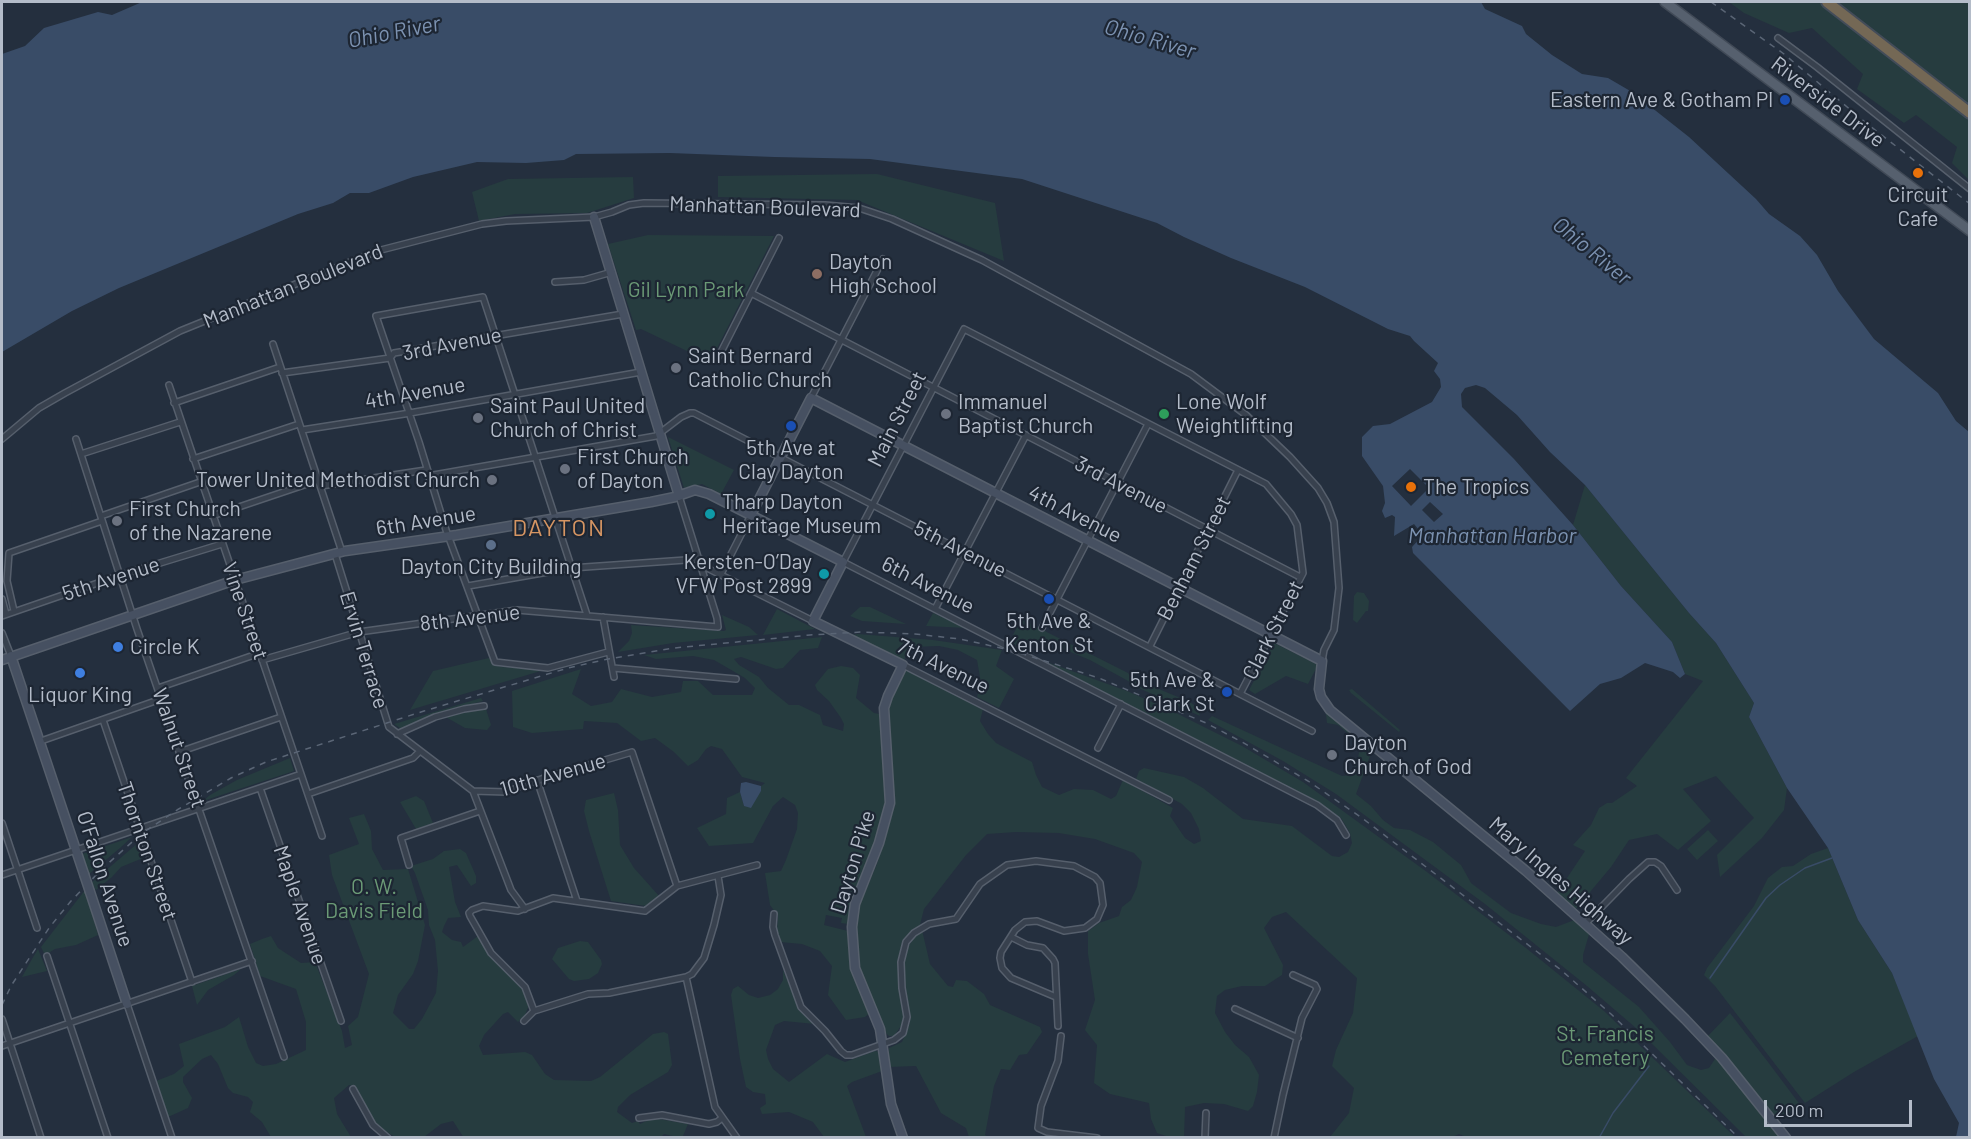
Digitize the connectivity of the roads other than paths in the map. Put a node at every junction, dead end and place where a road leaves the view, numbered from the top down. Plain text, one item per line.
1 (1665, 2) edge
2 (1827, 2) edge
3 (1778, 38) dead end
4 (1970, 113) edge
5 (1970, 189) edge
6 (594, 217) junction
7 (1970, 231) edge
8 (779, 238) dead end
9 (883, 259) dead end
10 (612, 272) junction
11 (555, 282) dead end
12 (751, 293) junction
13 (623, 314) junction
14 (495, 336) junction
15 (841, 340) junction
16 (273, 344) dead end
17 (718, 356) dead end
18 (390, 358) junction
19 (280, 367) junction
20 (641, 372) junction
21 (282, 374) junction
22 (169, 385) dead end
23 (934, 388) junction
24 (514, 394) junction
25 (811, 398) junction
26 (174, 403) junction
27 (409, 413) junction
28 (180, 422) junction
29 (1148, 424) junction
30 (301, 427) junction
31 (661, 434) junction
32 (1026, 435) junction
33 (2, 439) edge
34 (76, 439) dead end
35 (904, 446) junction
36 (81, 454) junction
37 (535, 456) junction
38 (781, 457) junction
39 (193, 459) junction
40 (1239, 470) junction
41 (427, 473) junction
42 (200, 482) junction
43 (320, 483) junction
44 (1117, 483) junction
45 (995, 494) junction
46 (679, 496) junction
47 (873, 504) junction
48 (751, 515) junction
49 (212, 516) junction
50 (101, 518) junction
51 (555, 518) junction
52 (1208, 530) junction
53 (448, 536) junction
54 (1088, 540) junction
55 (222, 544) junction
56 (965, 551) junction
57 (339, 553) junction
58 (700, 562) junction
59 (843, 562) junction
60 (571, 568) junction
61 (721, 574) junction
62 (121, 575) junction
63 (1300, 577) junction
64 (235, 580) junction
65 (468, 586) junction
66 (1179, 588) junction
67 (2, 599) edge
68 (1057, 599) junction
69 (935, 609) junction
70 (14, 611) junction
71 (4, 615) edge
72 (133, 615) junction
73 (478, 615) junction
74 (587, 615) junction
75 (603, 617) junction
76 (813, 621) junction
77 (1042, 628) dead end
78 (358, 632) junction
79 (2, 633) edge
80 (1270, 635) junction
81 (1150, 646) junction
82 (608, 652) junction
83 (11, 656) junction
84 (261, 656) junction
85 (2, 660) edge
86 (1322, 661) junction
87 (903, 665) junction
88 (613, 668) junction
89 (614, 677) dead end
90 (736, 679) dead end
91 (158, 688) junction
92 (1240, 694) junction
93 (161, 699) junction
94 (1121, 704) junction
95 (484, 706) dead end
96 (281, 717) junction
97 (103, 720) junction
98 (1312, 731) dead end
99 (397, 734) junction
100 (41, 741) junction
101 (1098, 748) dead end
102 (179, 752) junction
103 (419, 752) junction
104 (301, 774) junction
105 (537, 780) junction
106 (260, 788) junction
107 (473, 791) junction
108 (308, 794) junction
109 (1169, 800) dead end
110 (200, 808) junction
111 (480, 811) junction
112 (2, 823) edge
113 (139, 828) junction
114 (1346, 835) dead end
115 (322, 836) dead end
116 (77, 849) junction
117 (409, 864) dead end
118 (757, 865) dead end
119 (17, 870) junction
120 (2, 875) edge
121 (717, 876) junction
122 (677, 886) junction
123 (1677, 890) dead end
124 (577, 901) junction
125 (525, 909) junction
126 (774, 914) dead end
127 (1585, 924) junction
128 (37, 928) dead end
129 (1011, 937) junction
130 (47, 956) dead end
131 (252, 961) junction
132 (1293, 975) dead end
133 (686, 977) junction
134 (192, 982) junction
135 (1056, 997) junction
136 (127, 1004) junction
137 (1235, 1009) dead end
138 (534, 1011) junction
139 (2, 1019) edge
140 (524, 1021) dead end
141 (341, 1022) dead end
142 (69, 1023) junction
143 (1058, 1026) dead end
144 (1062, 1036) dead end
145 (1298, 1038) junction
146 (10, 1043) junction
147 (884, 1044) junction
148 (2, 1046) edge
149 (284, 1057) dead end
150 (353, 1089) dead end
151 (1206, 1113) dead end
152 (639, 1118) dead end
153 (722, 1118) junction
154 (41, 1137) edge
155 (108, 1137) edge
156 (172, 1137) edge
157 (388, 1137) edge
158 (737, 1137) edge
159 (903, 1137) edge
160 (1097, 1137) edge
161 (1205, 1137) edge
162 (1274, 1137) edge
163 (1785, 1137) edge

1 - 7 main road, Riverside Drive
2 - 4 highway
3 - 5 street
6 - 10 street
6 - 33 street, Manhattan Boulevard
6 - 86 street, Manhattan Boulevard
8 - 12 street
9 - 15 street
10 - 11 street
10 - 13 street
12 - 15 street, 3rd Avenue
12 - 17 street
13 - 14 street, 3rd Avenue
13 - 20 street
14 - 18 street, 3rd Avenue
14 - 18 street
14 - 24 street
15 - 23 street, 3rd Avenue
15 - 25 street
16 - 19 street, Ervin Terrace
18 - 21 street, 3rd Avenue
18 - 27 street
19 - 21 street, Ervin Terrace
19 - 26 street
20 - 24 street, 4th Avenue
20 - 31 street
21 - 30 street, Ervin Terrace
22 - 26 street, Vine Street
23 - 29 street, Main Street
23 - 32 street, 3rd Avenue
23 - 35 street, Main Street
24 - 27 street, 4th Avenue
24 - 37 street
25 - 35 street, 4th Avenue
25 - 38 street
26 - 28 street, Vine Street
27 - 30 street, 4th Avenue
27 - 41 street
28 - 36 street
28 - 39 street, Vine Street
29 - 40 street
29 - 44 street
30 - 39 street, 4th Avenue
30 - 43 street, Ervin Terrace
31 - 37 street, 5th Avenue
31 - 38 street, 5th Avenue
31 - 46 street
32 - 44 street, 3rd Avenue
32 - 45 street
34 - 36 street, Walnut Street
35 - 45 street, 4th Avenue
35 - 47 street, Main Street
36 - 50 street, Walnut Street
37 - 41 street, 5th Avenue
37 - 51 street
38 - 47 street, 5th Avenue
38 - 48 street
39 - 42 street, Vine Street
40 - 52 street, Benham Street
40 - 63 street, Clark Street
41 - 43 street, 5th Avenue
41 - 53 street
42 - 49 street, Vine Street
42 - 50 street
43 - 49 street, 5th Avenue
43 - 57 street, Ervin Terrace
44 - 52 street, 3rd Avenue
44 - 54 street
45 - 54 street, 4th Avenue
45 - 56 street
46 - 48 street, 6th Avenue
46 - 51 street, 6th Avenue
46 - 58 street
47 - 56 street, 5th Avenue
47 - 59 street, Main Street
48 - 59 street, 6th Avenue
48 - 61 street
49 - 55 street, Vine Street
50 - 62 street, Walnut Street
50 - 70 street
51 - 53 street, 6th Avenue
51 - 60 street
52 - 63 street, 3rd Avenue
52 - 66 street, Benham Street
53 - 57 street, 6th Avenue
53 - 65 street
54 - 66 street, 4th Avenue
54 - 68 street
55 - 62 street, 5th Avenue
55 - 64 street, Vine Street
56 - 68 street, 5th Avenue
56 - 69 street
57 - 64 street, 6th Avenue
57 - 78 street, Ervin Terrace
58 - 60 street, 7th Avenue
58 - 61 street, 7th Avenue
58 - 75 street, 8th Avenue
59 - 69 street, 6th Avenue
59 - 76 street, Main Street
60 - 65 street, 7th Avenue
60 - 74 street
61 - 76 street, 7th Avenue
62 - 70 street, 5th Avenue
62 - 72 street, Walnut Street
63 - 80 street, Clark Street
64 - 72 street, 6th Avenue
64 - 84 street, Vine Street
65 - 73 street
66 - 80 street, 4th Avenue
66 - 81 street, Benham Street
67 - 71 street
68 - 77 street
68 - 81 street, 5th Avenue
69 - 94 street, 6th Avenue
70 - 71 street, 5th Avenue
72 - 83 street, 6th Avenue
72 - 91 street, Walnut Street
73 - 74 street, 8th Avenue
73 - 78 street, 8th Avenue
73 - 82 street
74 - 75 street, 8th Avenue
75 - 82 street
76 - 87 street, 7th Avenue
78 - 84 street, 8th Avenue
78 - 99 street, Ervin Terrace
79 - 83 street, O’Fallon Avenue
80 - 86 street, 4th Avenue
80 - 92 street, Clark Street
81 - 92 street, 5th Avenue
82 - 88 street
83 - 85 street, 6th Avenue
83 - 100 street, O’Fallon Avenue
84 - 91 street, 8th Avenue
84 - 96 street, Vine Street
86 - 127 street, Mary Ingles Highway
87 - 109 street, 7th Avenue
87 - 147 street, Dayton Pike
88 - 89 street
88 - 90 street
91 - 93 street, Walnut Street
92 - 98 street, 5th Avenue
93 - 97 street
93 - 102 street, Walnut Street
94 - 101 street
94 - 114 street, 6th Avenue
95 - 99 street
96 - 102 street
96 - 104 street, Vine Street
97 - 100 street
97 - 113 street, Thornton Street
99 - 103 street, Ervin Terrace
100 - 116 street, O’Fallon Avenue
102 - 110 street, Walnut Street
103 - 107 street, Ervin Terrace
103 - 108 street
104 - 106 street
104 - 108 street, Vine Street
105 - 107 street, 10th Avenue
105 - 122 street, 10th Avenue
105 - 124 street
106 - 110 street
106 - 141 street, Maple Avenue
107 - 111 street
108 - 115 street, Vine Street
110 - 113 street
110 - 131 street, Walnut Street
111 - 117 street, 10th Avenue
111 - 125 street
112 - 119 street
113 - 116 street
113 - 134 street, Thornton Street
116 - 119 street
116 - 136 street, O’Fallon Avenue, bridge
118 - 121 street
119 - 120 street
119 - 128 street
121 - 122 street
121 - 133 street
122 - 124 street
123 - 127 street
124 - 125 street
125 - 138 street
126 - 147 street
127 - 163 street, Mary Ingles Highway
129 - 135 street
129 - 135 street
129 - 147 street
130 - 142 street
131 - 134 street
131 - 149 street, Walnut Street
132 - 145 street
133 - 138 street
133 - 153 street
134 - 136 street
135 - 143 street
136 - 142 street
136 - 156 street, O’Fallon Avenue
137 - 145 street
138 - 140 street
139 - 146 street
142 - 146 street
142 - 155 street
144 - 160 street
145 - 162 street
146 - 148 street
146 - 154 street
147 - 159 street, Dayton Pike
150 - 157 street
151 - 161 street
152 - 153 street
153 - 158 street

